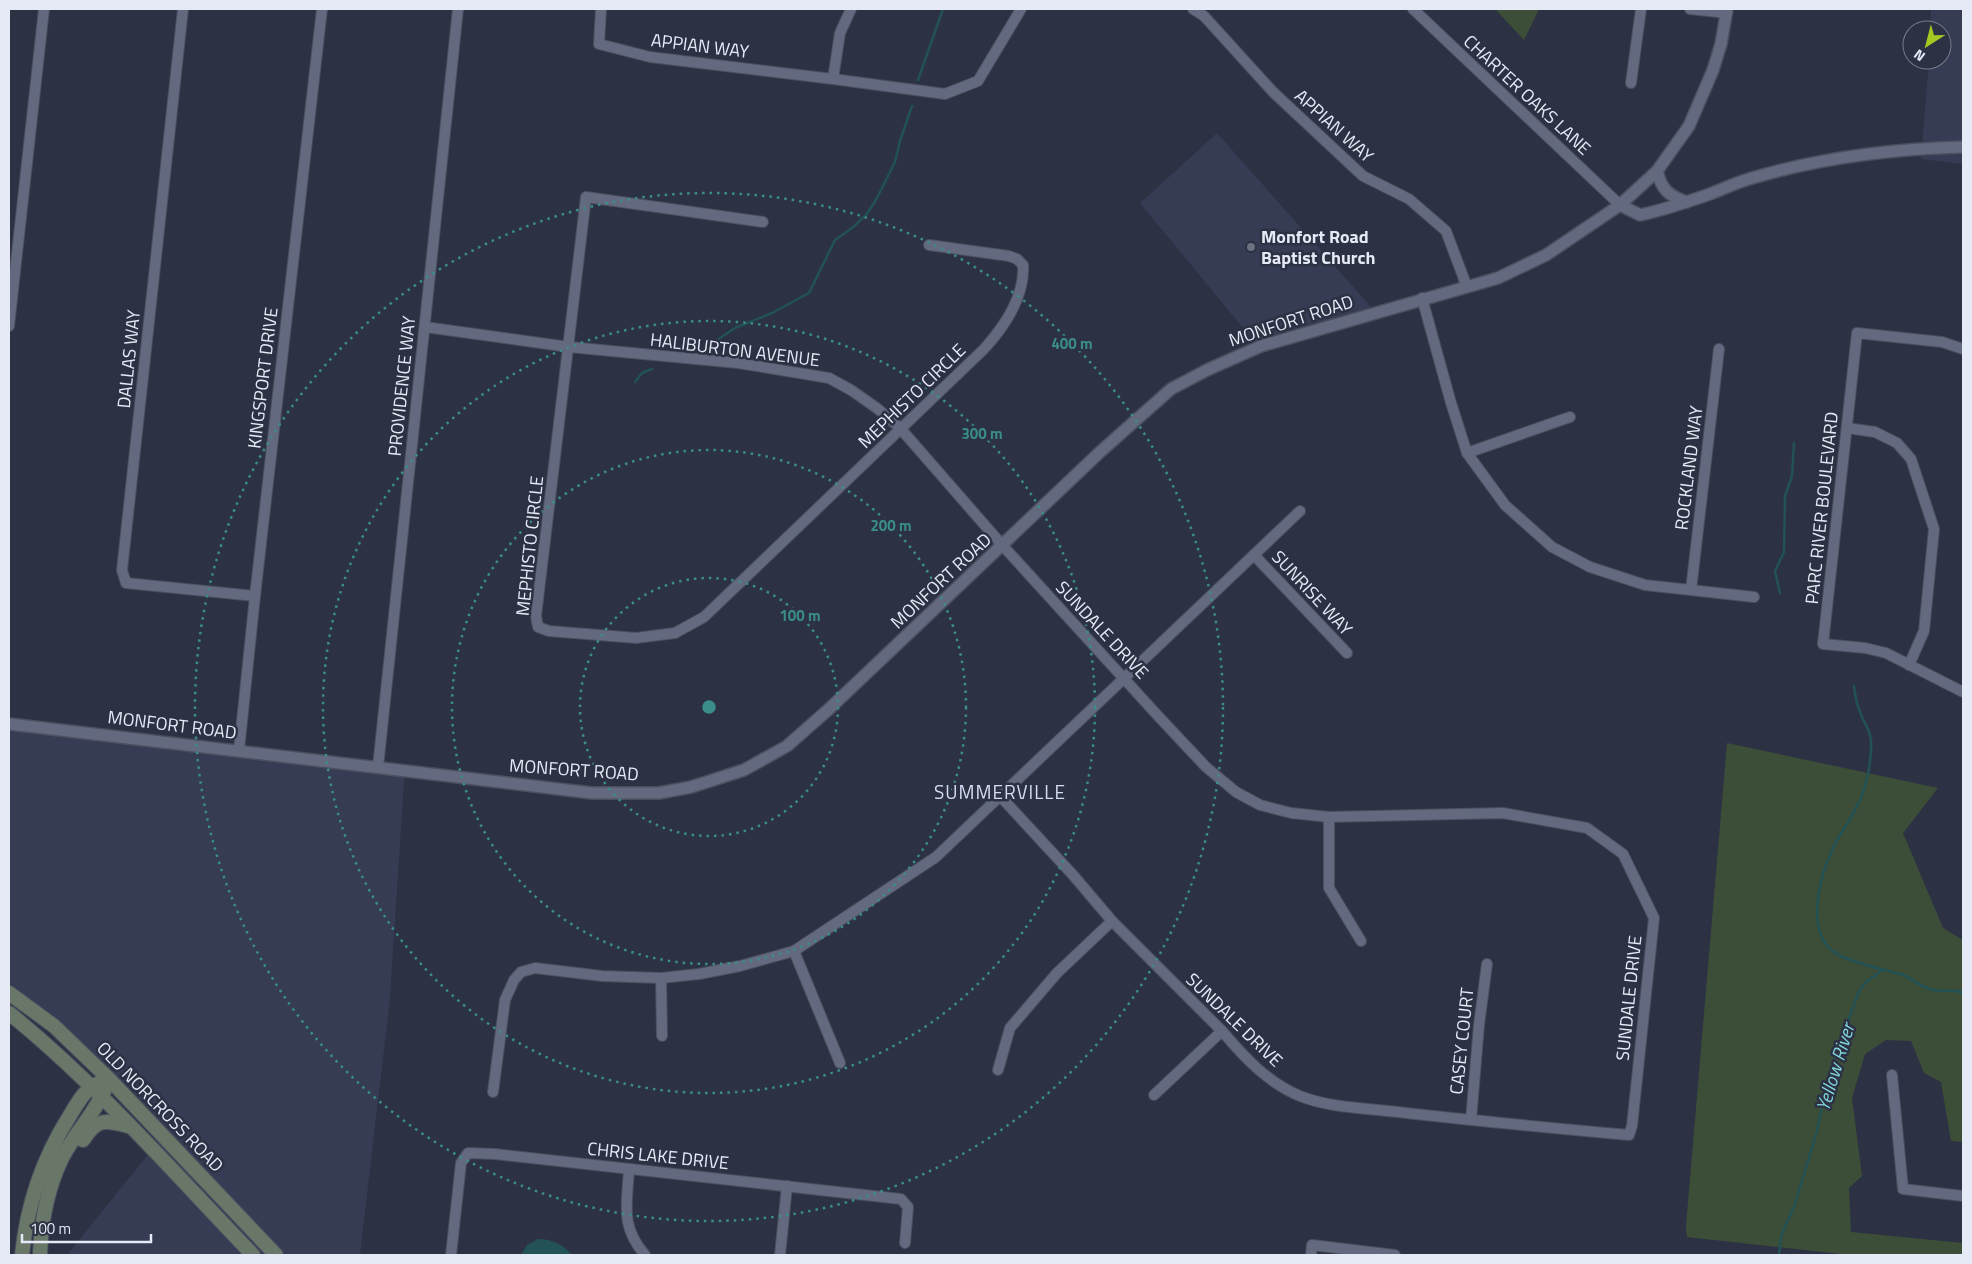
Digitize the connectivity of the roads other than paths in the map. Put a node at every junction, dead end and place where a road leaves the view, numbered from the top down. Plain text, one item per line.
1 (44, 9) edge
2 (182, 9) edge
3 (322, 9) edge
4 (458, 9) edge
5 (601, 9) edge
6 (851, 9) edge
7 (1021, 9) edge
8 (1193, 9) edge
9 (1412, 9) edge
10 (1641, 9) edge
11 (1690, 9) edge
12 (1727, 11) edge
13 (832, 79) junction
14 (1631, 83) dead end
15 (1963, 147) edge
16 (1657, 171) junction
17 (1686, 202) junction
18 (1620, 205) junction
19 (763, 222) dead end
20 (929, 245) dead end
21 (1467, 287) junction
22 (1422, 298) junction
23 (9, 326) edge
24 (425, 327) junction
25 (569, 346) junction
26 (1719, 349) dead end
27 (1963, 349) edge
28 (1570, 417) dead end
29 (900, 428) junction
30 (1847, 428) junction
31 (1467, 453) junction
32 (1300, 511) dead end
33 (1003, 546) junction
34 (1254, 555) junction
35 (1691, 590) junction
36 (255, 596) junction
37 (1754, 598) dead end
38 (1347, 654) dead end
39 (1909, 665) junction
40 (1124, 677) junction
41 (1963, 692) edge
42 (9, 724) edge
43 (239, 750) junction
44 (378, 767) junction
45 (1000, 796) junction
46 (1329, 817) junction
47 (1112, 921) junction
48 (1361, 941) dead end
49 (794, 951) junction
50 (1487, 964) dead end
51 (661, 978) junction
52 (9, 993) edge
53 (9, 1013) edge
54 (1222, 1031) junction
55 (662, 1036) dead end
56 (840, 1063) dead end
57 (998, 1070) dead end
58 (1892, 1075) dead end
59 (109, 1079) junction
60 (90, 1086) junction
61 (493, 1092) dead end
62 (1154, 1095) dead end
63 (102, 1098) junction
64 (1471, 1120) junction
65 (129, 1126) junction
66 (629, 1169) junction
67 (787, 1186) junction
68 (49, 1193) junction
69 (1963, 1196) edge
70 (905, 1243) dead end
71 (22, 1255) edge
72 (40, 1255) edge
73 (253, 1255) edge
74 (276, 1255) edge
75 (451, 1255) edge
76 (645, 1255) edge
77 (780, 1255) edge
78 (1311, 1255) edge
79 (1395, 1255) edge

1 - 23 street
2 - 36 street, DALLAS WAY
3 - 36 street, KINGSPORT DRIVE
4 - 24 street, PROVIDENCE WAY
5 - 13 street, APPIAN WAY
6 - 13 street
7 - 13 street, APPIAN WAY
8 - 21 street, APPIAN WAY
9 - 18 street, CHARTER OAKS LANE
10 - 14 street
11 - 12 street
12 - 16 street, MONFORT ROAD
15 - 17 street
16 - 17 street
16 - 18 street, MONFORT ROAD
17 - 18 street
18 - 21 street, MONFORT ROAD
19 - 25 street, MEPHISTO CIRCLE
20 - 29 street, MEPHISTO CIRCLE
21 - 22 street, MONFORT ROAD
22 - 31 street
22 - 33 street, MONFORT ROAD
24 - 25 street, HALIBURTON AVENUE
24 - 44 street, PROVIDENCE WAY
25 - 29 street, HALIBURTON AVENUE
25 - 29 street, MEPHISTO CIRCLE
26 - 35 street, ROCKLAND WAY
27 - 30 street, PARC RIVER BOULEVARD
28 - 31 street
29 - 33 street, HALIBURTON AVENUE
30 - 39 street
30 - 39 street, PARC RIVER BOULEVARD
31 - 35 street
32 - 34 street
33 - 40 street, SUNDALE DRIVE
33 - 44 street, MONFORT ROAD
34 - 38 street, SUNRISE WAY
34 - 40 street
35 - 37 street
36 - 43 street, KINGSPORT DRIVE
39 - 41 street, PARC RIVER BOULEVARD
40 - 45 street
40 - 46 street, SUNDALE DRIVE
42 - 43 street, MONFORT ROAD
43 - 44 street, MONFORT ROAD
45 - 47 street, SUNDALE DRIVE
45 - 49 street
46 - 48 street
46 - 64 street, SUNDALE DRIVE
47 - 54 street, SUNDALE DRIVE
47 - 57 street
49 - 51 street
49 - 56 street
50 - 64 street, CASEY COURT
51 - 55 street
51 - 61 street
52 - 59 main road, OLD NORCROSS ROAD
53 - 60 main road, OLD NORCROSS ROAD
54 - 62 street
54 - 64 street, SUNDALE DRIVE
58 - 69 street
59 - 60 main road
59 - 63 main road
59 - 74 main road, OLD NORCROSS ROAD
60 - 63 main road, OLD NORCROSS ROAD
60 - 71 main road
63 - 65 main road, OLD NORCROSS ROAD
63 - 68 main road
65 - 68 main road
65 - 73 main road, OLD NORCROSS ROAD
66 - 67 street, CHRIS LAKE DRIVE
66 - 75 street, CHRIS LAKE DRIVE
66 - 76 street
67 - 70 street, CHRIS LAKE DRIVE
67 - 77 street
68 - 72 main road
78 - 79 street

